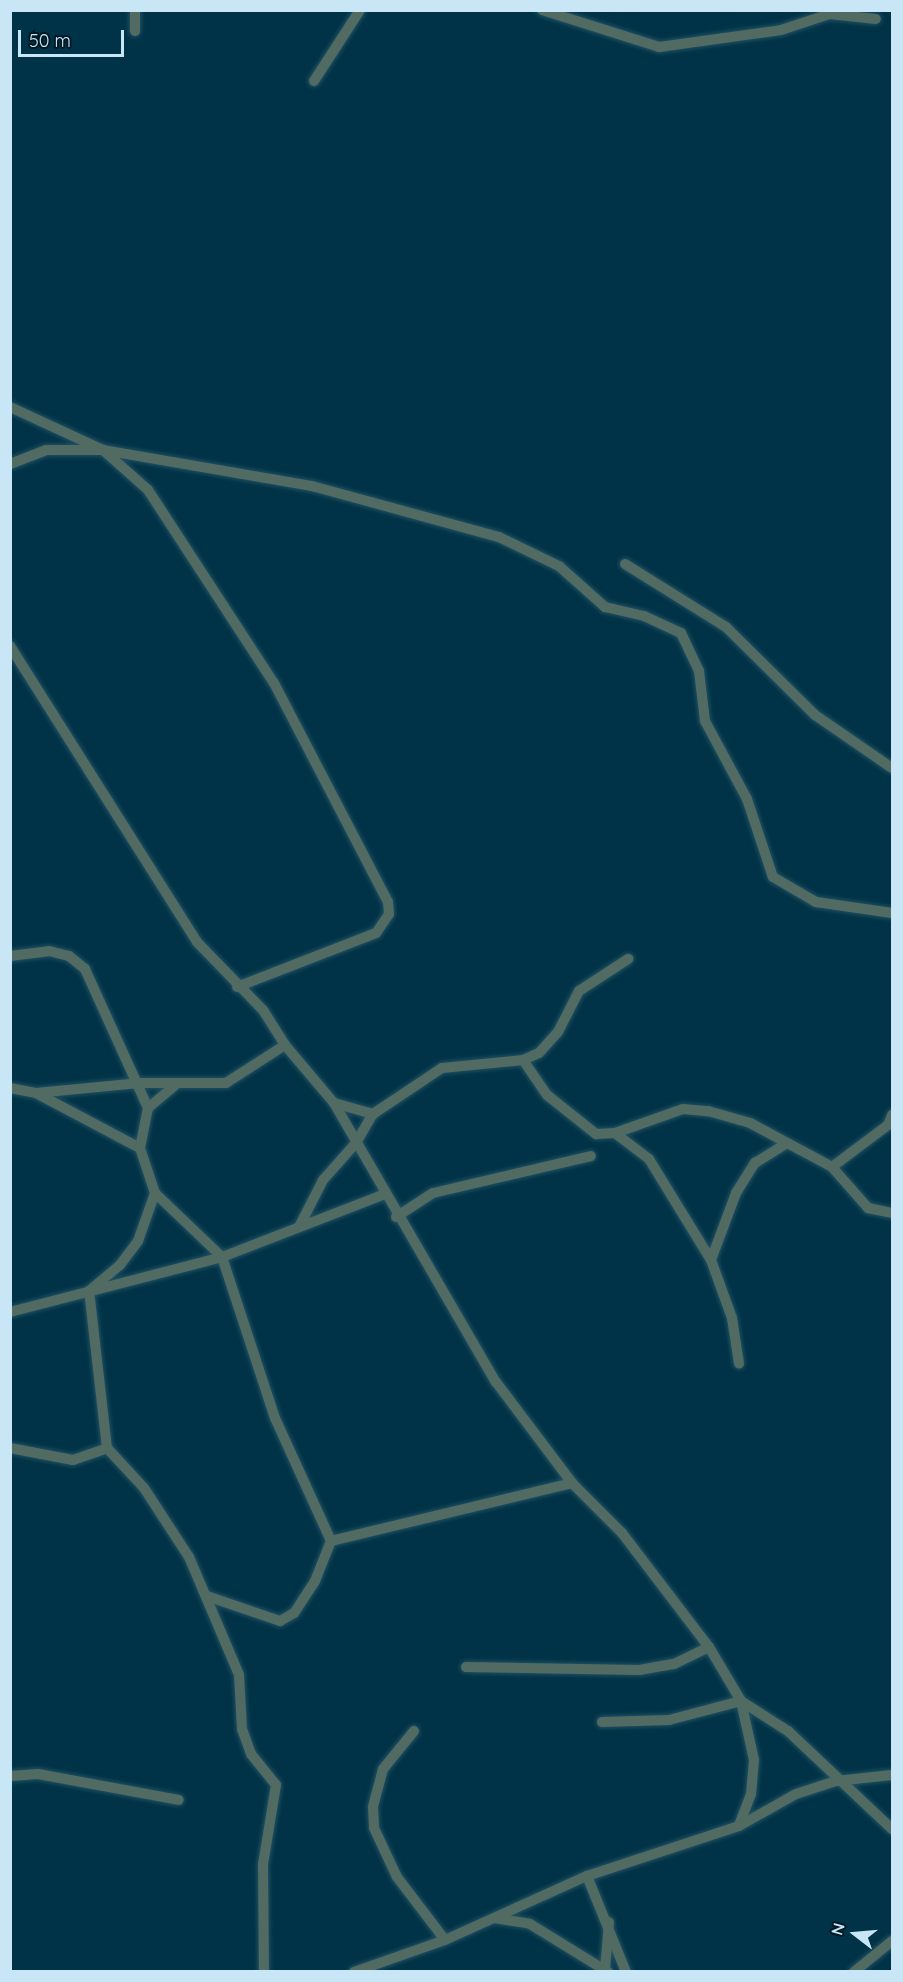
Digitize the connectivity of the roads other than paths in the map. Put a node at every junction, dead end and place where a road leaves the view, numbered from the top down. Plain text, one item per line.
1 (135, 10) edge
2 (360, 10) edge
3 (542, 10) edge
4 (876, 20) dead end
5 (135, 31) dead end
6 (314, 81) dead end
7 (10, 407) edge
8 (104, 450) junction
9 (10, 464) edge
10 (625, 564) dead end
11 (10, 646) edge
12 (892, 768) edge
13 (892, 913) edge
14 (10, 956) edge
15 (628, 959) dead end
16 (237, 987) junction
17 (285, 1045) junction
18 (523, 1060) junction
19 (139, 1083) junction
20 (175, 1085) junction
21 (10, 1088) edge
22 (36, 1093) junction
23 (334, 1102) junction
24 (148, 1108) junction
25 (373, 1114) junction
26 (892, 1115) edge
27 (615, 1133) junction
28 (356, 1143) junction
29 (785, 1144) junction
30 (140, 1148) junction
31 (591, 1156) dead end
32 (832, 1167) junction
33 (155, 1193) junction
34 (383, 1195) junction
35 (892, 1213) edge
36 (396, 1217) junction
37 (299, 1227) junction
38 (222, 1257) junction
39 (711, 1260) junction
40 (89, 1291) junction
41 (10, 1312) edge
42 (739, 1364) dead end
43 (10, 1448) edge
44 (107, 1448) junction
45 (572, 1483) junction
46 (331, 1541) junction
47 (207, 1596) junction
48 (709, 1647) junction
49 (466, 1667) dead end
50 (741, 1701) junction
51 (602, 1722) dead end
52 (414, 1731) dead end
53 (892, 1775) edge
54 (10, 1776) edge
55 (836, 1781) junction
56 (179, 1800) dead end
57 (739, 1826) junction
58 (892, 1829) edge
59 (586, 1876) junction
60 (494, 1918) junction
61 (610, 1921) junction
62 (445, 1940) junction
63 (892, 1941) edge
64 (607, 1970) edge
65 (264, 1971) edge
66 (354, 1971) edge
67 (626, 1971) edge
68 (854, 1971) edge

1 - 5 street
2 - 6 street
3 - 4 street
7 - 8 street
8 - 9 street
8 - 13 street
8 - 16 street
10 - 12 street
11 - 16 street
14 - 19 street
15 - 18 street
16 - 17 street
17 - 20 street
17 - 23 street
18 - 25 street
18 - 27 street
19 - 20 street
19 - 22 street
19 - 24 street
20 - 24 street
21 - 22 street
22 - 30 street
23 - 25 street
23 - 28 street
24 - 30 street
25 - 28 street
26 - 32 street
27 - 29 street
27 - 39 street
28 - 34 street
28 - 37 street
29 - 32 street
29 - 39 street
30 - 33 street
31 - 36 street
32 - 35 street
33 - 38 street
33 - 40 street
34 - 36 street
34 - 37 street
36 - 45 street
37 - 38 street
38 - 40 street
38 - 46 street
39 - 42 street
40 - 41 street
40 - 44 street
43 - 44 street
44 - 47 street
45 - 46 street
45 - 48 street
46 - 47 street
47 - 65 street
48 - 49 street
48 - 50 street
50 - 51 street
50 - 55 street
50 - 57 street
52 - 62 street
53 - 55 street
54 - 56 street
55 - 57 street
55 - 58 street
57 - 59 street
59 - 60 street
59 - 61 street
60 - 62 street
60 - 64 street
61 - 64 street
61 - 67 street
62 - 66 street
63 - 68 street

